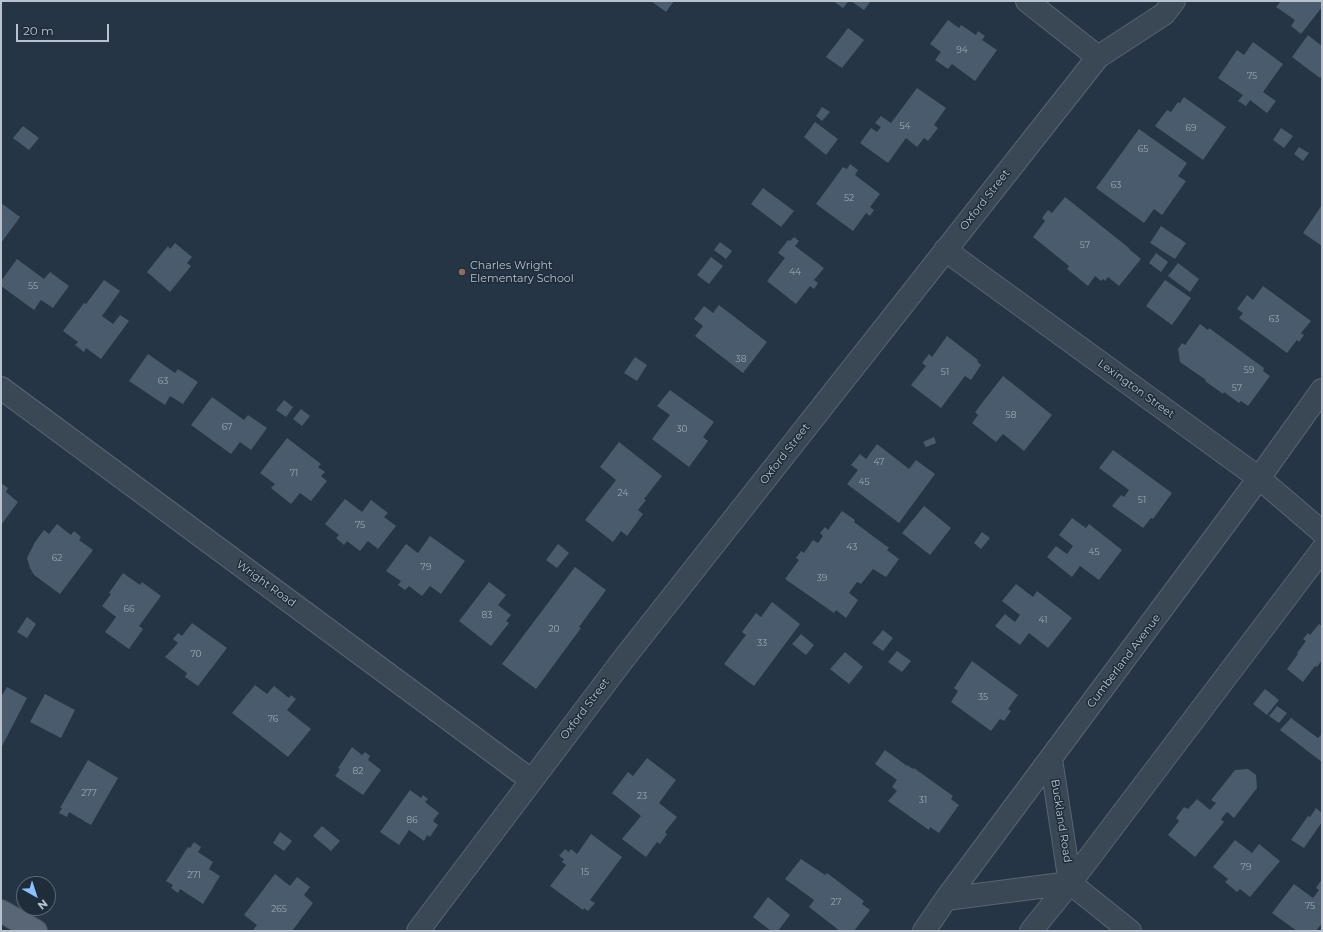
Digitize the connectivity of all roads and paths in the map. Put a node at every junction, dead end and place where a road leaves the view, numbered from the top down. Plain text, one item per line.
1 (1027, 1) edge
2 (1174, 1) edge
3 (1098, 57) junction
4 (946, 250) junction
5 (1, 388) edge
6 (1322, 390) edge
7 (1259, 478) junction
8 (1322, 532) edge
9 (1322, 550) edge
10 (1051, 759) junction
11 (531, 780) junction
12 (1070, 883) junction
13 (946, 899) junction
14 (1, 911) edge
15 (36, 931) edge
16 (418, 931) edge
17 (924, 931) edge
18 (1032, 931) edge
19 (1130, 931) edge

1 - 3 street
2 - 3 street, Oxford Street
3 - 4 street, Oxford Street
4 - 7 street, Lexington Street
4 - 11 street, Oxford Street
5 - 11 street, Wright Road
6 - 7 street, Cumberland Avenue
7 - 8 street, Lexington Street
7 - 10 street, Cumberland Avenue
9 - 12 street
10 - 12 street, Buckland Road
10 - 13 street, Cumberland Avenue
11 - 16 street, Oxford Street
12 - 13 street
12 - 18 street
12 - 19 street
13 - 17 street, Cumberland Avenue
14 - 15 main road

